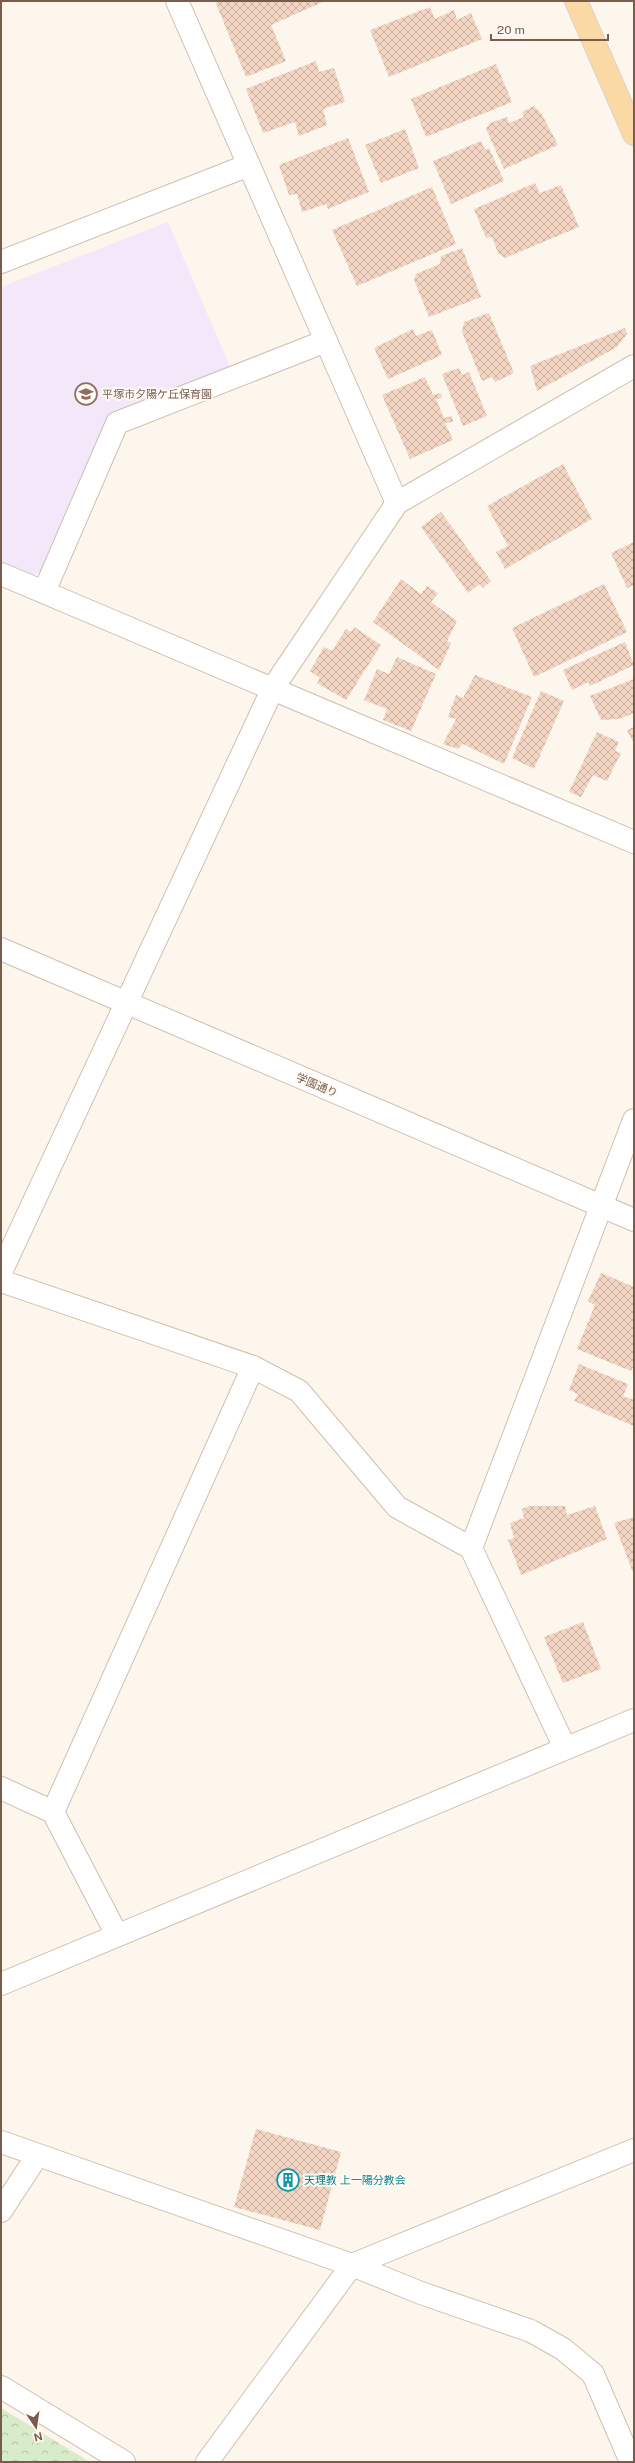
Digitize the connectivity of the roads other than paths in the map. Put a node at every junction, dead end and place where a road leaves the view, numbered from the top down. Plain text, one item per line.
1 (177, 1) edge
2 (576, 1) edge
3 (634, 134) edge
4 (249, 165) junction
5 (1, 262) edge
6 (326, 341) junction
7 (634, 366) edge
8 (397, 503) junction
9 (1, 574) edge
10 (44, 592) junction
11 (273, 688) junction
12 (634, 842) edge
13 (1, 948) edge
14 (126, 1003) junction
15 (634, 1120) edge
16 (601, 1206) junction
17 (634, 1220) edge
18 (1, 1272) edge
19 (1, 1282) edge
20 (253, 1367) junction
21 (471, 1548) junction
22 (634, 1720) edge
23 (565, 1748) junction
24 (1, 1788) edge
25 (53, 1812) junction
26 (117, 1935) junction
27 (1, 1984) edge
28 (1, 2142) edge
29 (634, 2150) edge
30 (38, 2156) junction
31 (1, 2211) edge
32 (352, 2265) junction
33 (1, 2387) edge
34 (124, 2462) edge
35 (207, 2462) edge
36 (631, 2462) edge

1 - 4 street
2 - 3 main road
4 - 5 street
4 - 6 street
6 - 8 street
6 - 10 street
7 - 8 street
8 - 11 street
9 - 10 street
10 - 11 street
11 - 12 street
11 - 14 street
13 - 14 street, 学園通り
14 - 16 street, 学園通り
14 - 18 street
15 - 16 street
16 - 17 street, 学園通り
16 - 21 street
19 - 20 street
20 - 21 street
20 - 25 street
21 - 23 street
22 - 23 street
23 - 26 street
24 - 25 street
25 - 26 street
26 - 27 street
28 - 30 street
29 - 32 street
30 - 31 street
30 - 32 street
32 - 35 street
32 - 36 street
33 - 34 street

